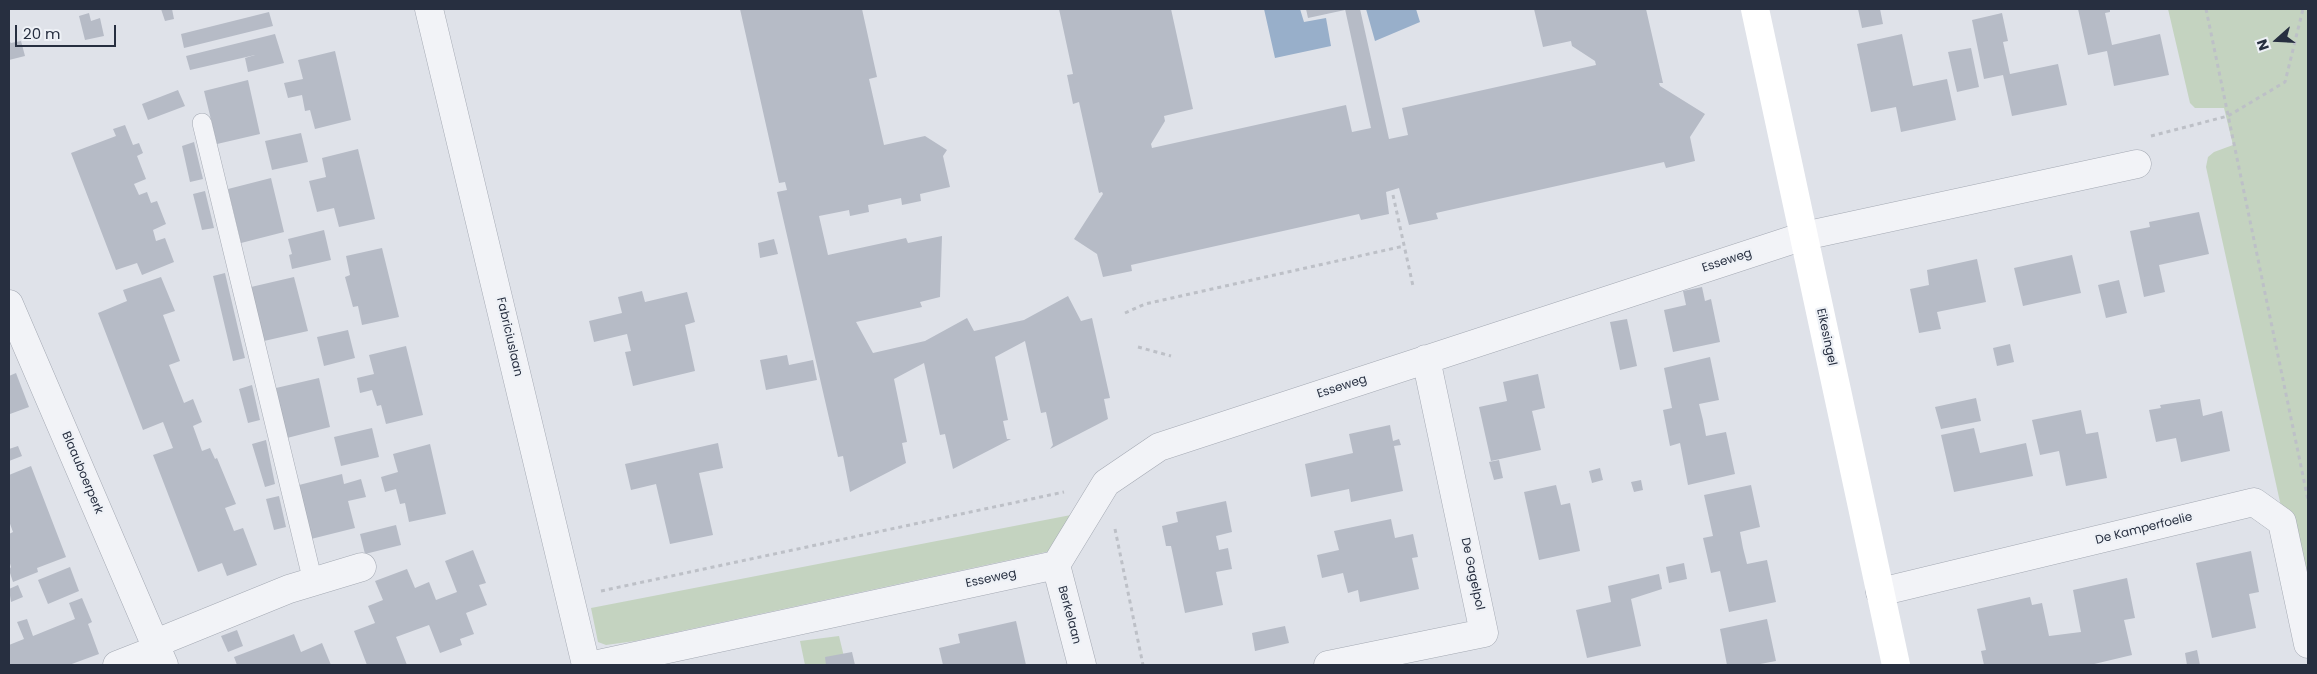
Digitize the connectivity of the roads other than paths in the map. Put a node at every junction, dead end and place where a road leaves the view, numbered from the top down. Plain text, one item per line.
1 (429, 9) edge
2 (1755, 9) edge
3 (202, 123) dead end
4 (2137, 164) road end
5 (1804, 236) junction
6 (9, 304) edge
7 (1426, 359) junction
8 (1056, 565) junction
9 (362, 567) dead end
10 (313, 582) junction
11 (1880, 592) junction
12 (2308, 644) edge
13 (160, 653) edge
14 (117, 665) edge
15 (586, 665) edge
16 (594, 665) edge
17 (1082, 665) edge
18 (1328, 665) edge
19 (1896, 665) edge

1 - 15 street, Fabriciuslaan
2 - 5 street, Eikesingel
3 - 10 lane
4 - 5 street, Esseweg
5 - 7 street, Esseweg
5 - 11 street, Eikesingel
6 - 13 street, Blaauboerperk
7 - 8 street, Esseweg
7 - 18 street, De Gagelpol
8 - 16 street, Esseweg
8 - 17 street, Berkelaan
9 - 10 street
10 - 13 street
11 - 12 street, De Kamperfoelie
11 - 19 street, Eikesingel
13 - 14 street

